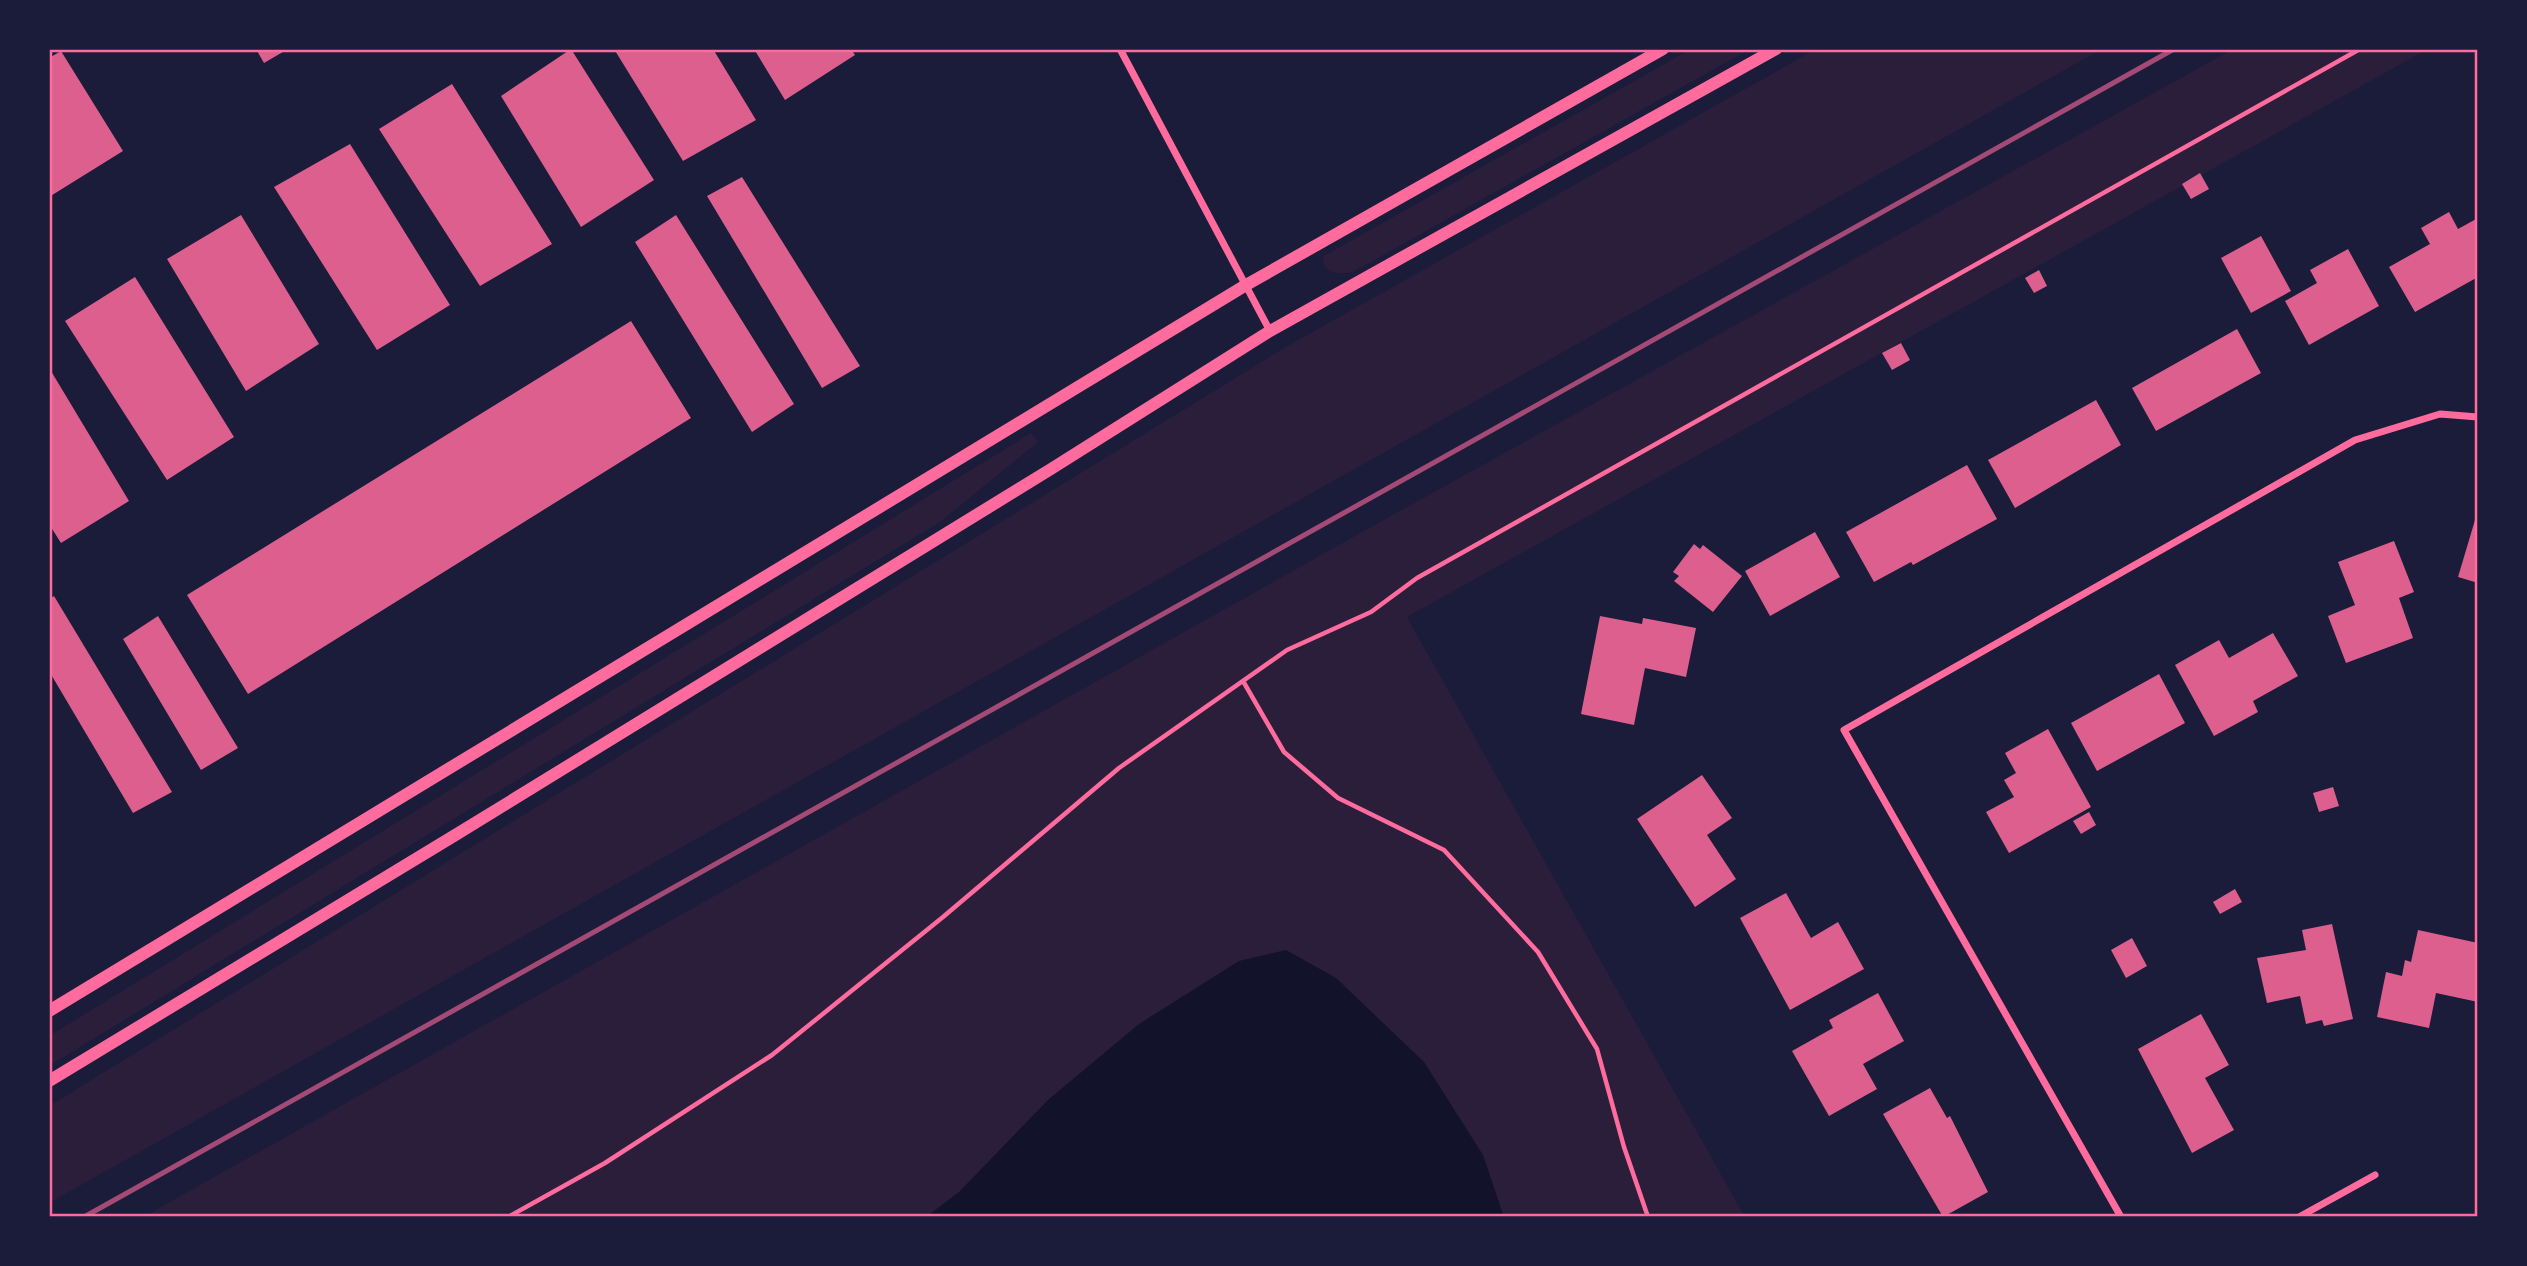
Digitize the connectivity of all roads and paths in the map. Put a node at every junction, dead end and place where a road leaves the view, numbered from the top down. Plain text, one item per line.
1 (1120, 49) edge
2 (1663, 49) edge
3 (1776, 49) edge
4 (2360, 49) edge
5 (1246, 285) junction
6 (1270, 331) junction
7 (2478, 417) edge
8 (1243, 681) junction
9 (49, 1011) edge
10 (49, 1081) edge
11 (2375, 1175) dead end
12 (508, 1217) edge
13 (1648, 1217) edge
14 (2121, 1217) edge
15 (2299, 1217) edge

1 - 5 street
2 - 5 street
3 - 6 street
4 - 8 path
5 - 6 street
5 - 9 street
6 - 10 street
7 - 14 street
8 - 12 path
8 - 13 path
11 - 15 street

